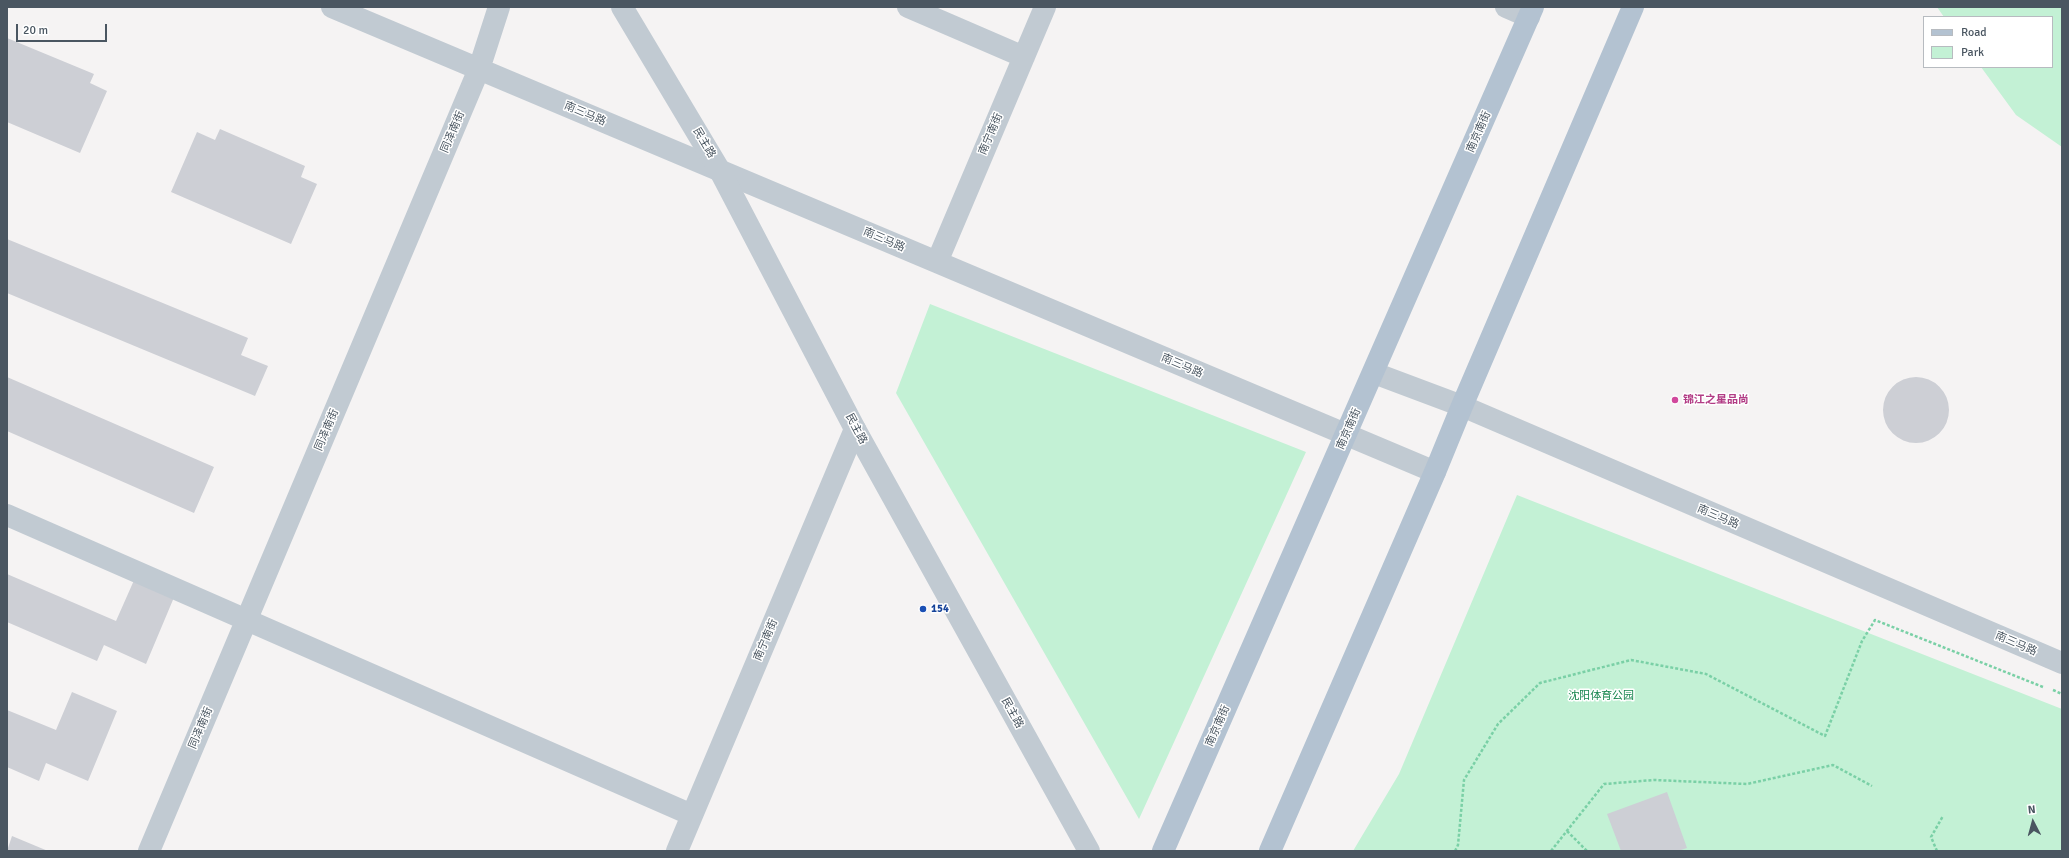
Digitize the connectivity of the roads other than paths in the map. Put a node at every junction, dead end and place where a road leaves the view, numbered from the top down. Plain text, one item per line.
1 (332, 7) edge
2 (499, 7) edge
3 (622, 7) edge
4 (908, 7) edge
5 (1045, 7) edge
6 (1506, 7) edge
7 (1633, 7) edge
8 (1531, 12) edge
9 (1024, 57) junction
10 (479, 69) junction
11 (720, 171) junction
12 (937, 262) junction
13 (1374, 373) junction
14 (1462, 406) junction
15 (855, 429) junction
16 (1346, 435) junction
17 (1435, 472) junction
18 (7, 514) edge
19 (247, 620) junction
20 (2062, 663) edge
21 (692, 815) junction
22 (149, 851) edge
23 (677, 851) edge
24 (1089, 851) edge
25 (1163, 851) edge
26 (1270, 851) edge

1 - 10 street, 南三马路
2 - 10 street, 同泽南街
3 - 11 street, 民主路
4 - 9 street
5 - 9 street, 南宁南街
6 - 8 street
7 - 14 main road
8 - 13 main road, 南京南街
9 - 12 street, 南宁南街
10 - 11 street, 南三马路
10 - 19 street, 同泽南街
11 - 12 street, 南三马路
11 - 15 street, 民主路
12 - 16 street, 南三马路
13 - 14 street, 南三马路
13 - 16 main road, 南京南街
14 - 17 main road
14 - 20 street, 南三马路
15 - 21 street, 南宁南街
15 - 24 street, 民主路
16 - 17 street, 南三马路
16 - 25 main road, 南京南街
17 - 26 main road
18 - 19 street
19 - 21 street
19 - 22 street, 同泽南街
21 - 23 street, 南宁南街

